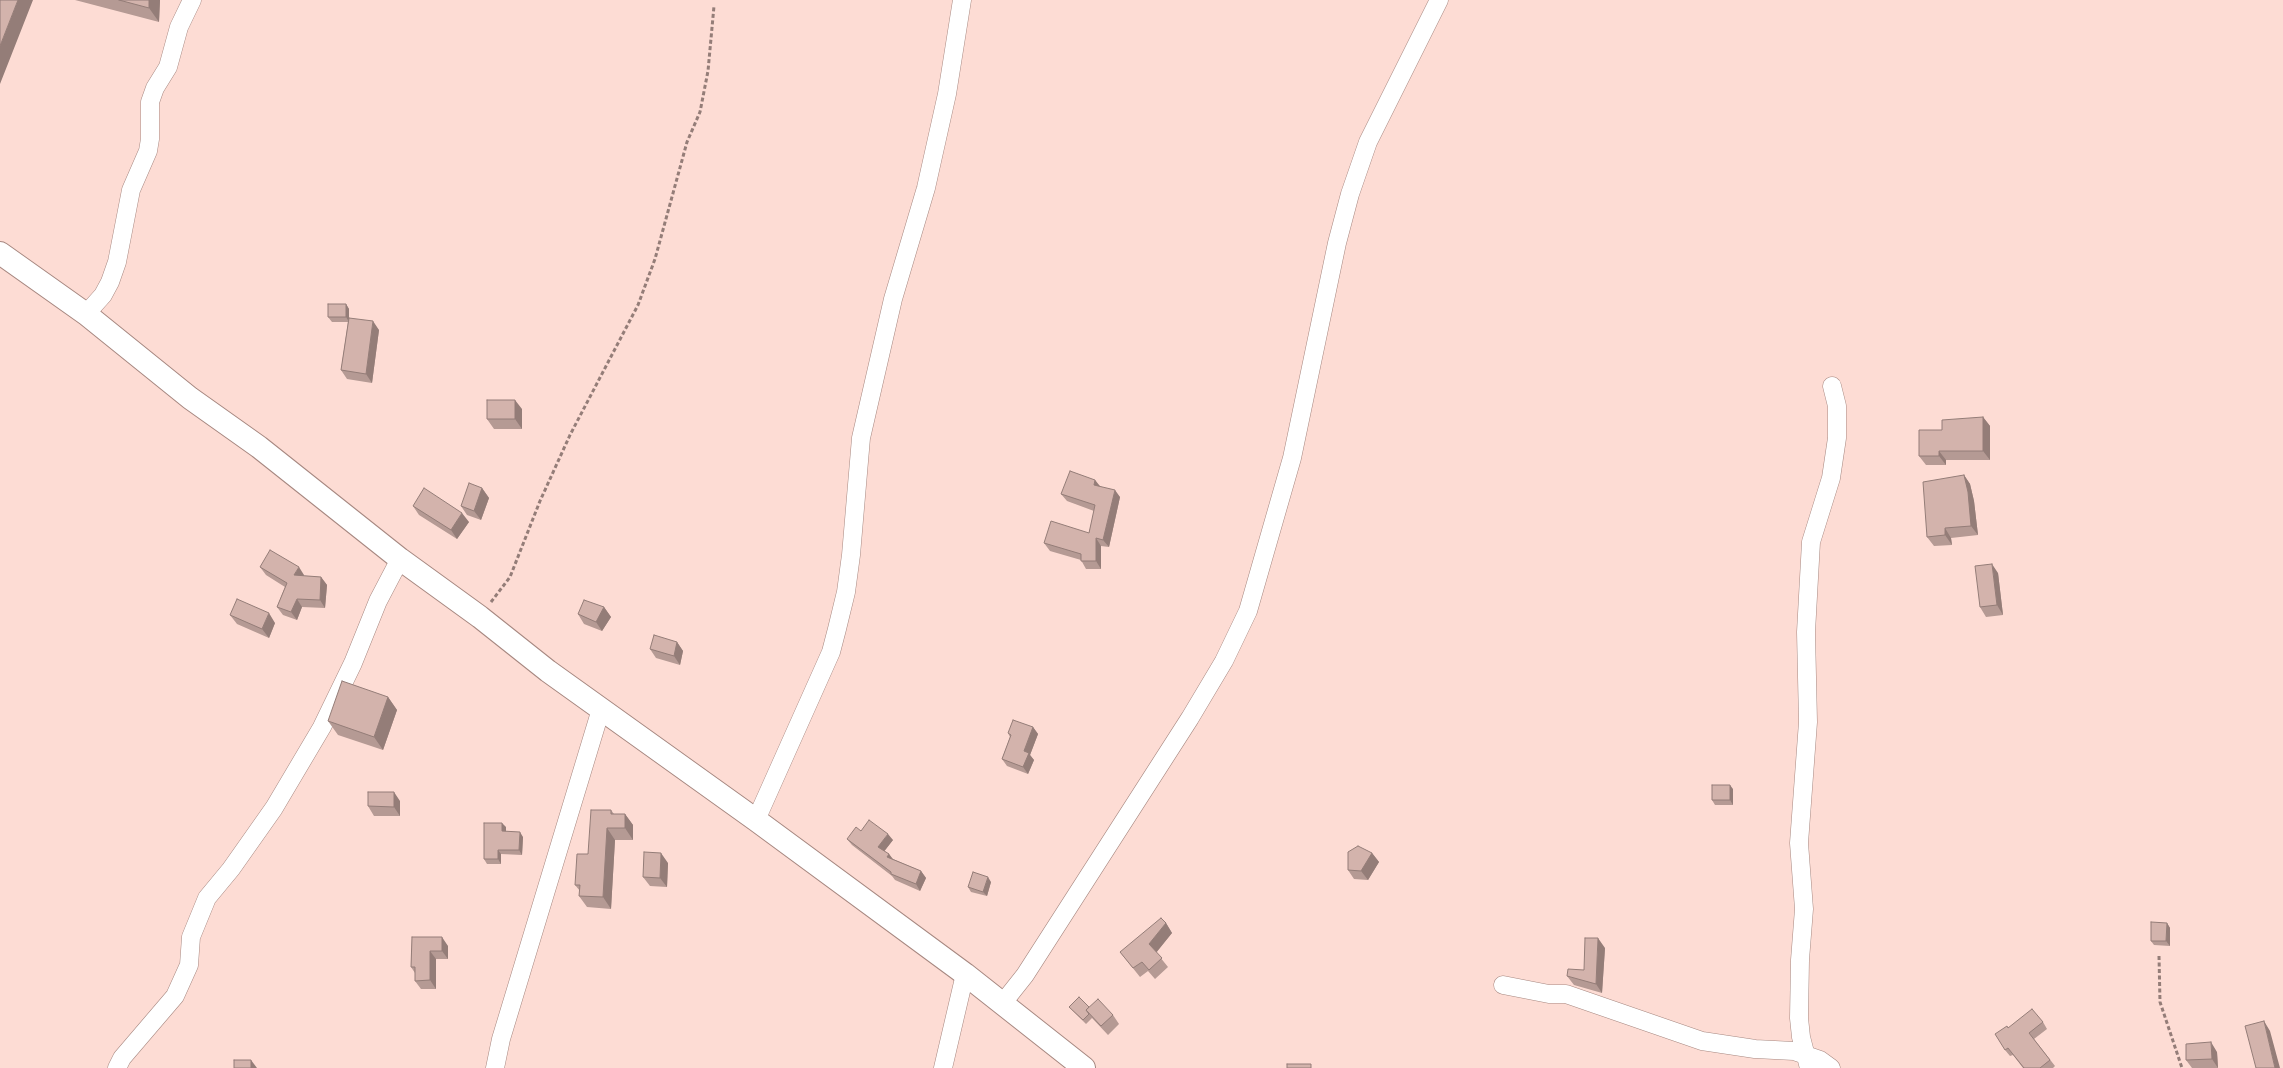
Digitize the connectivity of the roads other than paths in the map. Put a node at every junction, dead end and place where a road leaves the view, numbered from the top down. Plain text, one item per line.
1 (192, 0) edge
2 (962, 0) edge
3 (1439, 0) edge
4 (0, 253) edge
5 (86, 314) junction
6 (1832, 386) dead end
7 (400, 559) junction
8 (601, 709) junction
9 (756, 820) junction
10 (964, 974) junction
11 (1503, 984) dead end
12 (1002, 1004) junction
13 (1808, 1061) edge
14 (116, 1068) edge
15 (495, 1068) edge
16 (943, 1068) edge
17 (1084, 1068) edge
18 (1831, 1068) edge

1 - 5 street
2 - 9 street
3 - 12 street
4 - 5 main road
5 - 7 main road
6 - 13 street
7 - 8 main road
7 - 14 street
8 - 9 main road
8 - 15 street
9 - 10 main road
10 - 12 main road
10 - 16 street
11 - 13 street
12 - 17 main road
13 - 18 street

